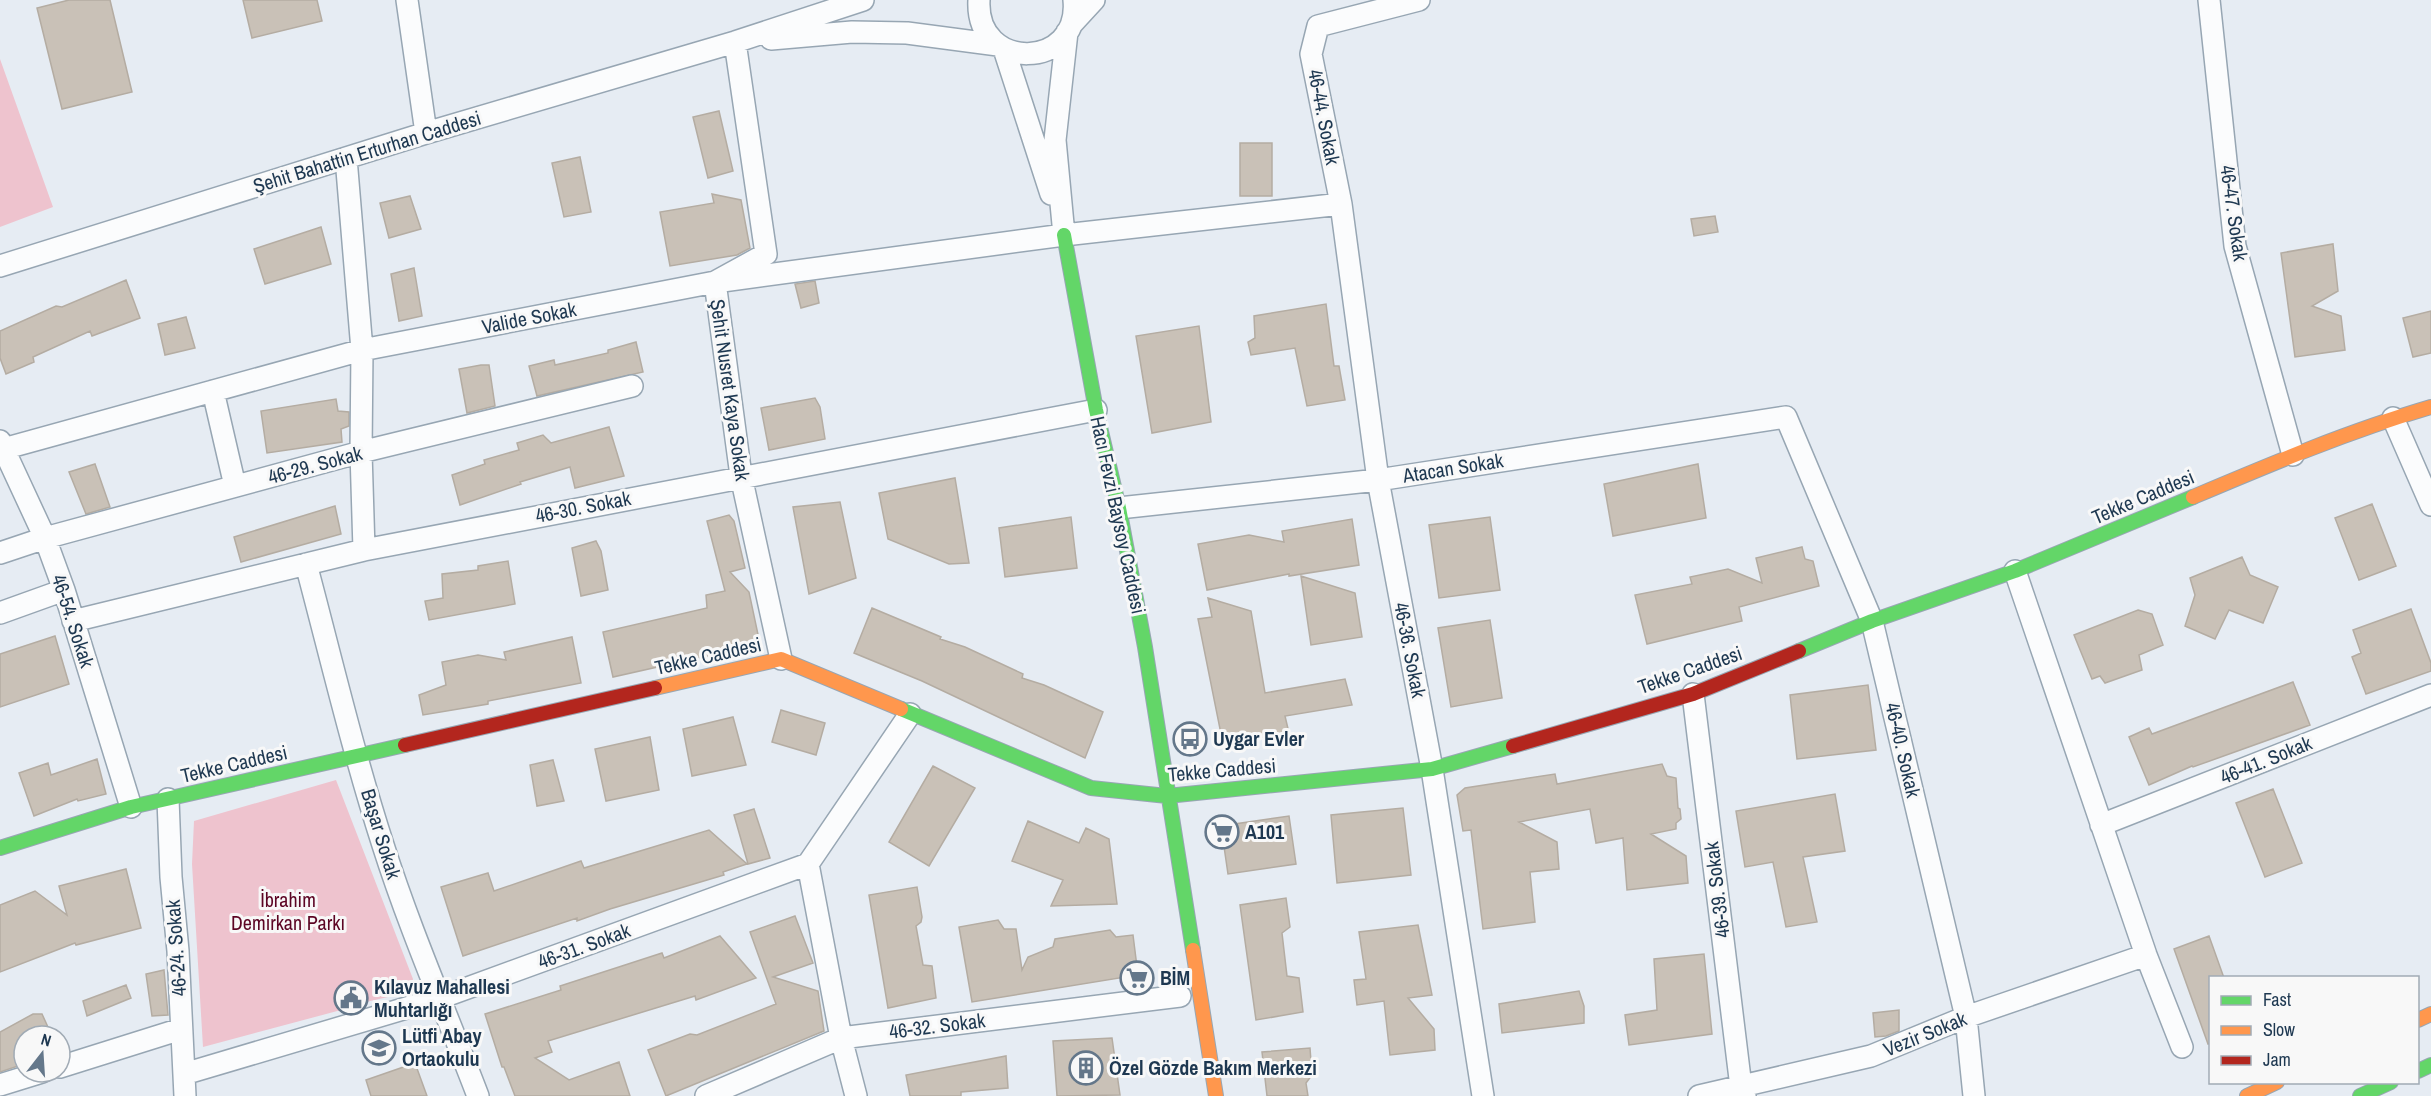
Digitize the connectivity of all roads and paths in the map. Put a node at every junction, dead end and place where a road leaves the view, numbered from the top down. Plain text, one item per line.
1 (407, 0) edge
2 (863, 0) edge
3 (979, 0) edge
4 (1074, 0) edge
5 (1094, 0) edge
6 (1419, 0) edge
7 (2209, 0) edge
8 (1069, 29) junction
9 (735, 42) junction
10 (1001, 47) junction
11 (426, 133) junction
12 (346, 158) junction
13 (1341, 204) junction
14 (1064, 235) junction
15 (0, 266) edge
16 (716, 282) junction
17 (362, 350) junction
18 (632, 386) dead end
19 (213, 391) junction
20 (2431, 406) edge
21 (1096, 410) junction
22 (1786, 417) joint
23 (2393, 418) junction
24 (2, 445) edge
25 (361, 452) junction
26 (2293, 455) junction
27 (741, 476) junction
28 (1378, 480) junction
29 (235, 486) junction
30 (2431, 506) edge
31 (1119, 508) junction
32 (45, 538) junction
33 (364, 550) junction
34 (0, 553) edge
35 (306, 564) junction
36 (2015, 571) junction
37 (63, 590) junction
38 (0, 613) edge
39 (73, 621) junction
40 (1872, 621) junction
41 (781, 659) junction
42 (1693, 694) junction
43 (2431, 694) edge
44 (910, 714) junction
45 (357, 756) junction
46 (1432, 769) junction
47 (1167, 796) junction
48 (168, 800) junction
49 (131, 807) junction
50 (2101, 825) junction
51 (0, 848) edge
52 (808, 864) junction
53 (1176, 926) dead end
54 (2145, 955) junction
55 (1180, 996) dead end
56 (440, 998) junction
57 (1966, 1017) junction
58 (181, 1029) junction
59 (841, 1038) junction
60 (2182, 1047) dead end
61 (72, 1062) edge
62 (184, 1074) junction
63 (2275, 1084) edge
64 (2389, 1084) edge
65 (1743, 1092) edge
66 (185, 1096) edge
67 (478, 1096) edge
68 (706, 1096) edge
69 (856, 1096) edge
70 (1216, 1096) edge
71 (1483, 1096) edge
72 (1699, 1096) edge
73 (1974, 1096) edge
74 (2247, 1096) edge
75 (2360, 1096) edge

1 - 11 street
2 - 9 street, Şehit Bahattin Erturhan Caddesi
3 - 10 street, Hacı Fevzi Baysoy Caddesi
4 - 8 street, Hacı Fevzi Baysoy Caddesi
5 - 8 street
6 - 13 street, 46-44. Sokak
7 - 26 street, 46-47. Sokak
8 - 10 street, Şehit Bahattin Erturhan Caddesi
8 - 14 street, Hacı Fevzi Baysoy Caddesi
9 - 10 street, Şehit Bahattin Erturhan Caddesi
9 - 11 street, Şehit Bahattin Erturhan Caddesi
9 - 16 street, Şehit Nusret Kaya Sokak
10 - 14 street, Hacı Fevzi Baysoy Caddesi
11 - 12 street, Şehit Bahattin Erturhan Caddesi
12 - 15 street, Şehit Bahattin Erturhan Caddesi
12 - 17 street
13 - 14 street, Valide Sokak
13 - 28 street, 46-36. Sokak
14 - 16 street, Valide Sokak
14 - 21 street, Hacı Fevzi Baysoy Caddesi
16 - 17 street, Valide Sokak
16 - 27 street, Şehit Nusret Kaya Sokak
17 - 19 street, Valide Sokak
17 - 25 street
18 - 25 street, 46-29. Sokak
19 - 24 street, Valide Sokak
19 - 29 street
20 - 23 street, Tekke Caddesi
21 - 27 street, 46-30. Sokak
21 - 31 street, Hacı Fevzi Baysoy Caddesi
22 - 28 street, Atacan Sokak
22 - 40 street, 46-40. Sokak
23 - 26 street, Tekke Caddesi
23 - 30 street
24 - 32 street, 46-54. Sokak
25 - 29 street, 46-29. Sokak
25 - 33 street
26 - 36 street, Tekke Caddesi
27 - 33 street, 46-30. Sokak
27 - 41 street, Şehit Nusret Kaya Sokak
28 - 31 street, Atacan Sokak
28 - 46 street, 46-36. Sokak
29 - 32 street, 46-29. Sokak
31 - 47 street, Hacı Fevzi Baysoy Caddesi
32 - 34 street, 46-29. Sokak
32 - 37 street, 46-54. Sokak
33 - 35 street, 46-30. Sokak
35 - 39 street, 46-30. Sokak
35 - 45 street, Başar Sokak
36 - 40 street, Tekke Caddesi
36 - 50 street
37 - 38 street
37 - 39 street, 46-54. Sokak
39 - 49 street, 46-54. Sokak
40 - 42 street, Tekke Caddesi
40 - 57 street, 46-40. Sokak
41 - 44 street, Tekke Caddesi
41 - 45 street, Tekke Caddesi
42 - 46 street, Tekke Caddesi
42 - 65 street, 46-39. Sokak
43 - 50 street, 46-41. Sokak
44 - 47 street, Tekke Caddesi
44 - 52 street
45 - 48 street, Tekke Caddesi
45 - 56 street, Başar Sokak
46 - 47 street, Tekke Caddesi
46 - 71 street, 46-36. Sokak
47 - 53 street, Hacı Fevzi Baysoy Caddesi
47 - 70 street, Hacı Fevzi Baysoy Caddesi
48 - 49 street, Tekke Caddesi
48 - 58 street, 46-24. Sokak
49 - 51 street, Tekke Caddesi
50 - 54 street
52 - 56 street, 46-31. Sokak
52 - 59 street
54 - 57 street, Vezir Sokak
54 - 60 street
55 - 59 street, 46-32. Sokak
56 - 62 street, 46-31. Sokak
56 - 67 street, Başar Sokak
57 - 65 street, Vezir Sokak
57 - 73 street, 46-40. Sokak
58 - 61 street
58 - 62 street, 46-24. Sokak
59 - 68 street, 46-32. Sokak
59 - 69 street
62 - 66 street, 46-24. Sokak
63 - 74 street
64 - 75 street
65 - 72 street, Vezir Sokak

